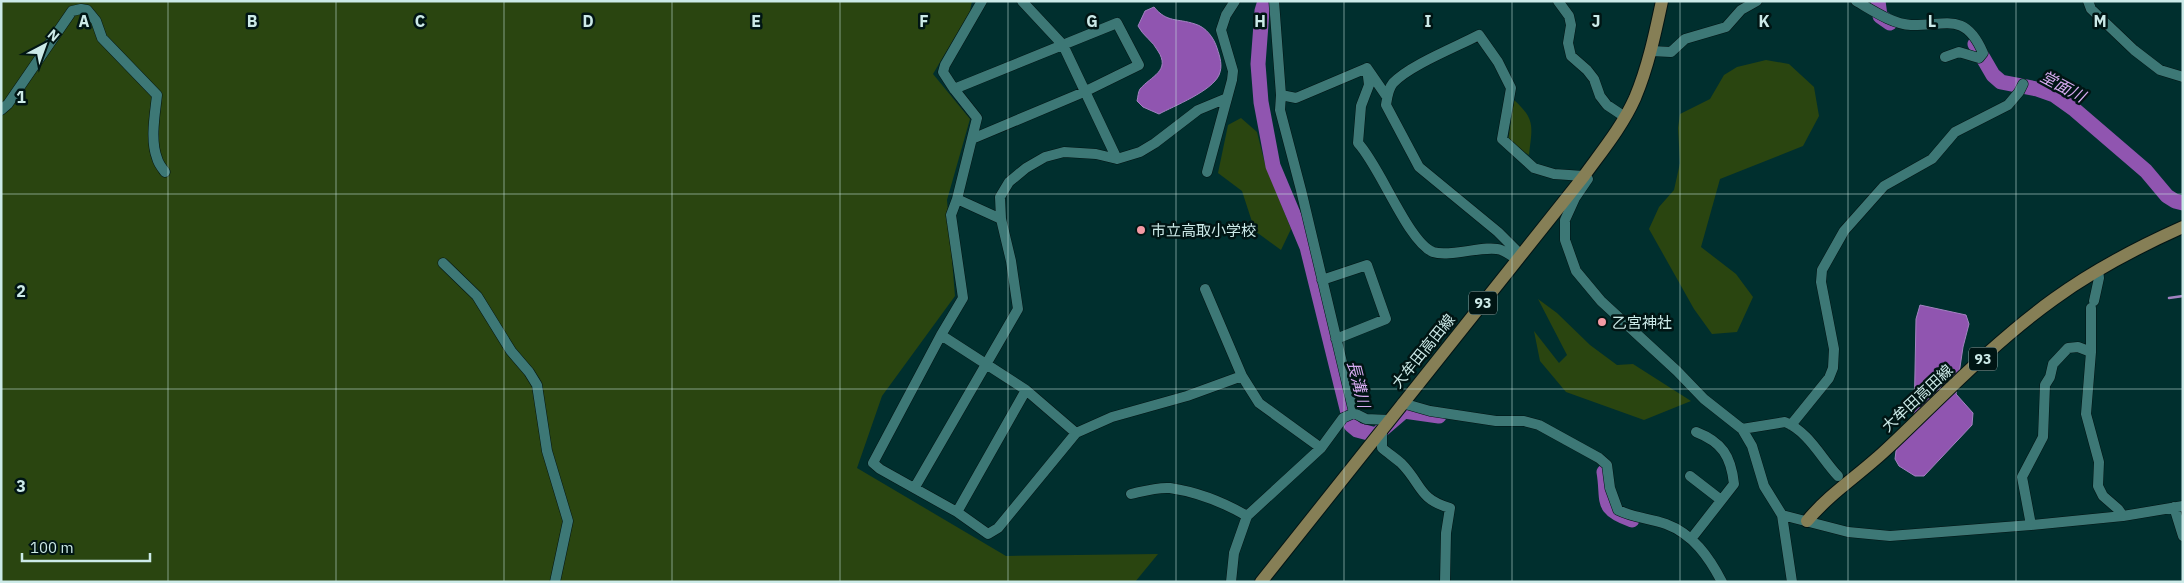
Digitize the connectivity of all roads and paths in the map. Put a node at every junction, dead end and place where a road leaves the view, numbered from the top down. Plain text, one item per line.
1 (982, 1) edge
2 (1022, 1) edge
3 (1235, 1) edge
4 (1274, 1) edge
5 (1558, 1) edge
6 (1662, 1) edge
7 (1757, 1) edge
8 (1856, 1) edge
9 (2088, 1) edge
10 (1870, 5) edge
11 (1063, 45) junction
12 (1651, 50) junction
13 (1945, 57) dead end
14 (1366, 68) junction
15 (2183, 78) edge
16 (2023, 84) dead end
17 (954, 89) junction
18 (1084, 92) junction
19 (1281, 95) junction
20 (1387, 97) junction
21 (1227, 98) junction
22 (1, 110) edge
23 (1625, 117) junction
24 (972, 139) junction
25 (1117, 159) junction
26 (165, 172) dead end
27 (1207, 172) dead end
28 (1584, 176) junction
29 (957, 199) junction
30 (1001, 219) junction
31 (2183, 227) edge
32 (1519, 257) junction
33 (443, 262) dead end
34 (2098, 270) junction
35 (1322, 280) junction
36 (1205, 289) dead end
37 (941, 336) junction
38 (1336, 339) junction
39 (2091, 352) junction
40 (986, 365) junction
41 (1242, 376) junction
42 (1026, 390) junction
43 (1402, 403) junction
44 (1354, 413) junction
45 (1385, 424) junction
46 (1791, 425) junction
47 (1742, 429) junction
48 (1696, 432) dead end
49 (1076, 433) junction
50 (1321, 448) junction
51 (1690, 476) dead end
52 (1838, 476) dead end
53 (915, 487) junction
54 (1131, 494) dead end
55 (1721, 500) junction
56 (2178, 507) edge
57 (956, 512) junction
58 (1247, 516) junction
59 (1782, 516) junction
60 (2122, 516) junction
61 (1807, 521) junction
62 (2031, 525) junction
63 (2183, 536) edge
64 (1691, 538) junction
65 (555, 582) edge
66 (1231, 582) edge
67 (1261, 582) edge
68 (1446, 582) edge
69 (1722, 582) edge
70 (1792, 582) edge

1 - 17 street
2 - 11 street
3 - 21 street
4 - 19 street
5 - 23 street
6 - 12 main road, 大牟田高田線 / 93
7 - 12 street
8 - 10 street
9 - 15 street
10 - 13 street
11 - 17 street
11 - 18 street
11 - 18 street
12 - 23 main road, 大牟田高田線 / 93
14 - 19 street
14 - 20 street
14 - 32 street
16 - 46 street
17 - 24 street
18 - 24 street
18 - 25 street
19 - 35 street
20 - 28 street
20 - 32 street
21 - 25 street
21 - 27 street
22 - 26 street
23 - 28 main road, 大牟田高田線 / 93
24 - 29 street
25 - 30 street
28 - 32 main road, 大牟田高田線 / 93
28 - 47 street
29 - 30 street
29 - 37 street
30 - 40 street
31 - 34 main road, 大牟田高田線 / 93
32 - 43 main road, 大牟田高田線 / 93
33 - 65 street
34 - 39 street
34 - 61 main road, 大牟田高田線 / 93
35 - 38 street
35 - 38 street
36 - 41 street
37 - 40 street
37 - 53 street
38 - 44 street
39 - 60 street
39 - 62 street
40 - 42 street
40 - 53 street
41 - 49 street
41 - 50 street
42 - 49 street
42 - 57 street
43 - 45 main road, 大牟田高田線 / 93
43 - 64 street
44 - 45 street
44 - 50 street
45 - 67 main road, 大牟田高田線 / 93
45 - 68 street
46 - 47 street
46 - 52 street
47 - 59 street
48 - 55 street
49 - 57 street
50 - 58 street
51 - 55 street
53 - 57 street
54 - 58 street
55 - 64 street
56 - 60 street
56 - 63 street
58 - 66 street
59 - 61 street
59 - 70 street
60 - 62 street
61 - 62 street
64 - 69 street

